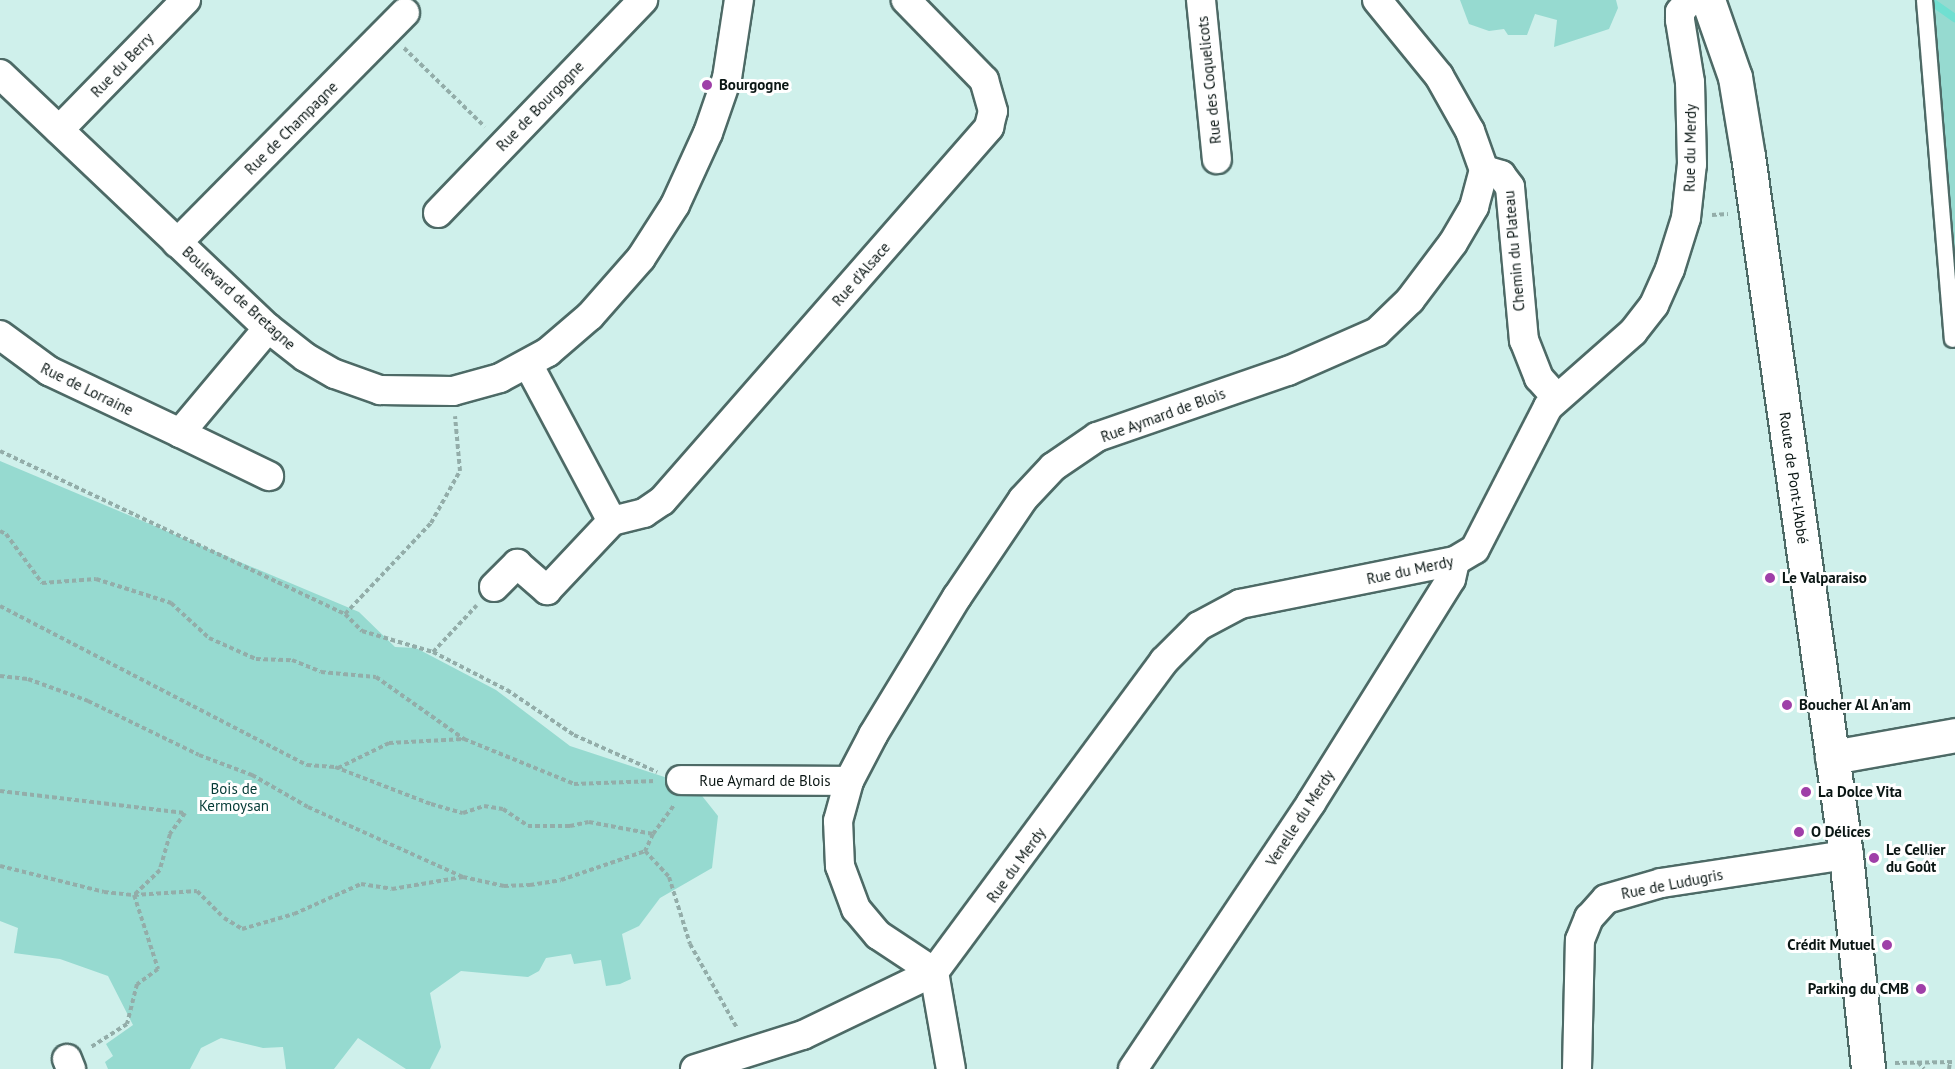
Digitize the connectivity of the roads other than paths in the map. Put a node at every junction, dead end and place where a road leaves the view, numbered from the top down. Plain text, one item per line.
1 (186, 0) edge
2 (643, 0) edge
3 (739, 0) edge
4 (906, 0) edge
5 (1201, 0) edge
6 (1377, 0) edge
7 (1690, 0) edge
8 (1708, 0) edge
9 (1924, 0) edge
10 (396, 22) road end
11 (0, 74) edge
12 (59, 130) junction
13 (1217, 159) dead end
14 (1484, 170) junction
15 (438, 213) dead end
16 (177, 243) junction
17 (268, 328) junction
18 (0, 335) edge
19 (1952, 339) dead end
20 (528, 364) junction
21 (1557, 398) junction
22 (180, 433) junction
23 (269, 476) dead end
24 (612, 520) junction
25 (1455, 561) junction
26 (494, 587) road end
27 (1955, 735) edge
28 (1832, 757) junction
29 (681, 780) road end
30 (849, 782) junction
31 (1845, 855) junction
32 (934, 972) junction
33 (695, 1069) edge
34 (951, 1069) edge
35 (1133, 1069) edge
36 (1577, 1069) edge
37 (1868, 1069) edge

1 - 12 street, Rue du Berry
2 - 15 street, Rue de Bourgogne
3 - 20 street, Boulevard de Bretagne
4 - 24 street, Rue d'Alsace
5 - 13 street, Rue des Coquelicots
6 - 14 street
7 - 21 street, Rue du Merdy
8 - 28 main road, Route de Pont-l'Abbé
9 - 19 lane
10 - 16 street, Rue de Champagne
11 - 12 street, Boulevard de Bretagne
12 - 16 street, Boulevard de Bretagne
14 - 21 street, Chemin du Plateau
14 - 30 street, Rue Aymard de Blois
16 - 17 street, Boulevard de Bretagne
17 - 20 street, Boulevard de Bretagne
17 - 22 street
18 - 22 street, Rue de Lorraine
20 - 24 street
21 - 25 street, Rue du Merdy
22 - 23 street, Rue de Lorraine
24 - 26 street
25 - 32 street, Rue du Merdy
25 - 35 street, Venelle du Merdy
27 - 28 main road
28 - 31 main road, Route de Pont-l'Abbé
29 - 30 street, Rue Aymard de Blois
30 - 32 street, Rue Aymard de Blois
31 - 36 street, Rue de Ludugris
31 - 37 main road, Route de Pont-l'Abbé
32 - 33 street, Rue du Merdy
32 - 34 street

